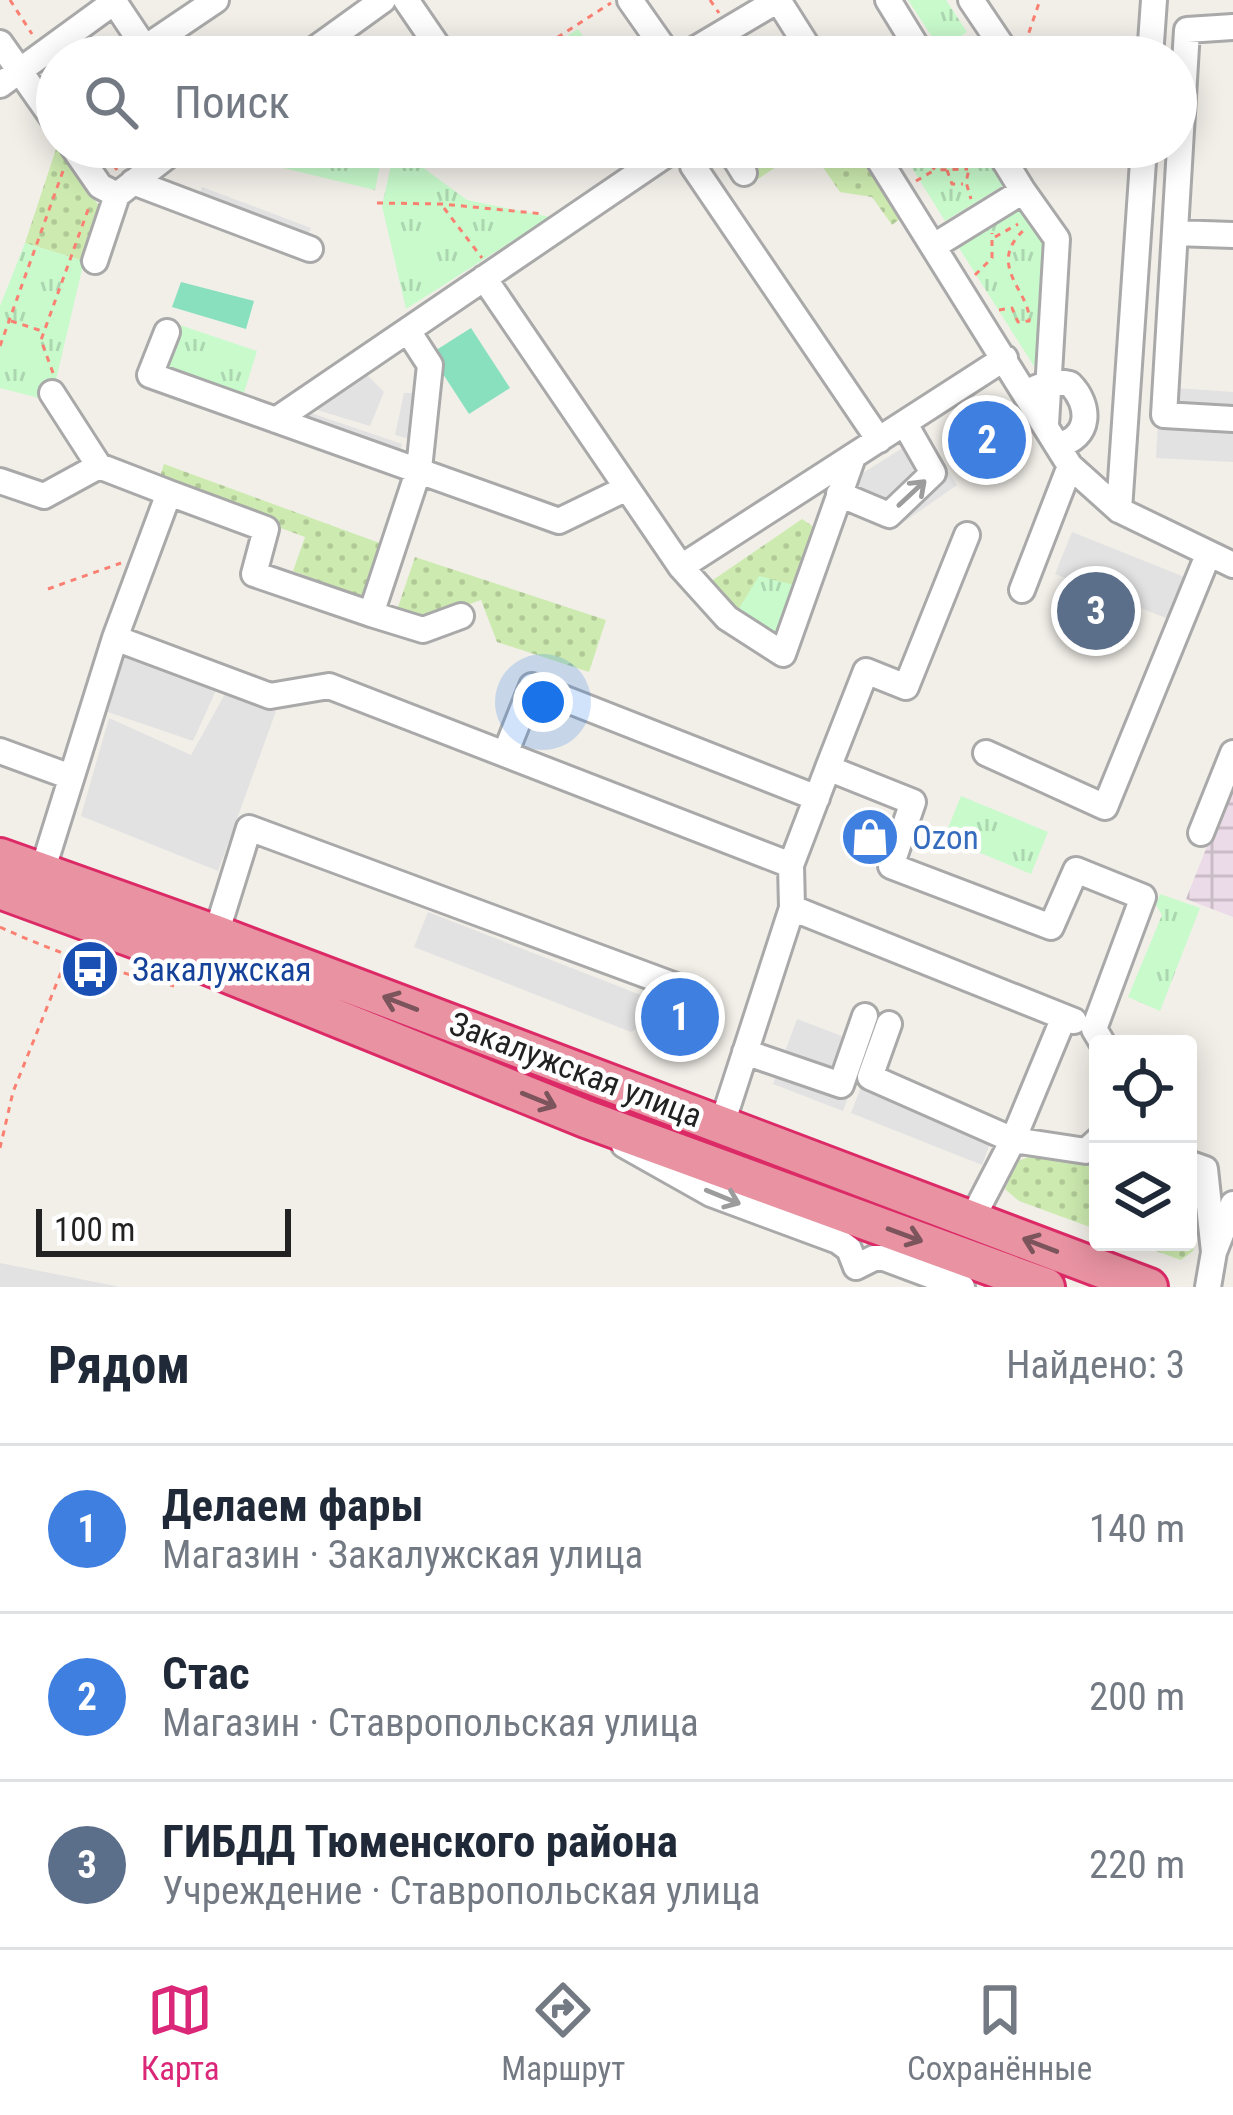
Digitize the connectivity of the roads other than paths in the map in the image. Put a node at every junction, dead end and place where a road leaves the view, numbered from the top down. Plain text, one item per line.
1 (216, 0) edge
2 (406, 0) edge
3 (630, 0) edge
4 (778, 0) edge
5 (888, 0) edge
6 (971, 0) edge
7 (1154, 0) edge
8 (114, 1) edge
9 (378, 1) edge
10 (1233, 27) edge
11 (66, 36) edge
12 (137, 36) edge
13 (163, 36) edge
14 (332, 36) edge
15 (431, 36) edge
16 (655, 36) edge
17 (717, 36) edge
18 (800, 36) edge
19 (910, 36) edge
20 (995, 36) edge
21 (1151, 36) edge
22 (1187, 36) edge
23 (0, 43) edge
24 (36, 57) edge
25 (9, 77) edge
26 (36, 103) edge
27 (85, 168) edge
28 (145, 168) edge
29 (664, 168) edge
30 (693, 168) edge
31 (741, 168) edge
32 (884, 168) edge
33 (1008, 168) edge
34 (1143, 168) edge
35 (1179, 168) edge
36 (744, 173) dead end
37 (116, 186) junction
38 (1023, 191) junction
39 (1175, 233) junction
40 (1233, 235) edge
41 (934, 246) junction
42 (310, 249) dead end
43 (94, 261) dead end
44 (485, 271) junction
45 (408, 331) junction
46 (167, 332) dead end
47 (1005, 358) junction
48 (54, 387) road end
49 (1038, 388) junction
50 (1233, 419) edge
51 (276, 421) junction
52 (905, 424) junction
53 (879, 440) junction
54 (1058, 445) junction
55 (854, 457) junction
56 (99, 466) junction
57 (419, 469) junction
58 (0, 481) edge
59 (625, 489) junction
60 (169, 493) junction
61 (839, 494) junction
62 (1119, 510) junction
63 (967, 535) dead end
64 (1221, 560) edge
65 (681, 567) junction
66 (1022, 590) dead end
67 (371, 614) junction
68 (461, 616) dead end
69 (115, 638) junction
70 (1156, 729) dead end
71 (0, 751) edge
72 (986, 753) dead end
73 (1233, 753) edge
74 (506, 754) junction
75 (828, 768) junction
76 (71, 777) junction
77 (817, 798) junction
78 (1201, 833) dead end
79 (0, 856) edge
80 (791, 865) junction
81 (42, 872) junction
82 (0, 890) edge
83 (792, 908) junction
84 (216, 934) junction
85 (692, 992) dead end
86 (1064, 1017) junction
87 (1096, 1035) edge
88 (1098, 1035) edge
89 (745, 1052) junction
90 (586, 1119) junction
91 (722, 1124) junction
92 (1013, 1140) junction
93 (1095, 1143) edge
94 (1197, 1171) edge
95 (1233, 1204) edge
96 (972, 1219) junction
97 (1214, 1252) junction
98 (852, 1277) edge
99 (962, 1287) edge
100 (1046, 1287) edge
101 (1149, 1287) edge
102 (1208, 1287) edge

1 - 13 street
2 - 15 street
3 - 16 street
4 - 17 street
4 - 18 street
5 - 19 street
6 - 20 street
7 - 21 street
8 - 11 street
8 - 12 street
9 - 14 street
10 - 22 street
23 - 25 street
24 - 25 street
25 - 26 street
27 - 37 street
28 - 37 street
29 - 44 street
30 - 53 street
31 - 36 street
32 - 41 street
33 - 38 street
34 - 62 street
35 - 39 street
37 - 42 street
37 - 43 street
38 - 41 street
38 - 49 street
39 - 40 street
39 - 50 street
41 - 47 street
44 - 45 street
44 - 59 street
45 - 51 street
45 - 57 street
46 - 51 street
47 - 49 street
47 - 52 street
48 - 56 street
49 - 54 street
49 - 54 street
51 - 57 street
52 - 53 street
61 -> 52 street
53 - 55 street
54 - 62 street
54 - 66 street
55 - 61 street
55 - 65 street
56 - 58 street
56 - 60 street
57 - 59 street
57 - 67 street
59 - 65 street
60 - 67 street
60 - 69 street
61 - 65 street
62 - 64 street
63 - 75 street
64 - 70 street
64 - 72 street
67 - 68 street
69 - 74 street
69 - 76 street
71 - 76 street
73 - 78 street
74 - 77 street
74 - 80 street
75 - 77 street
75 - 88 street
76 - 81 street
77 - 80 street
79 - 81 highway, Закалужская улица
80 - 83 street
81 - 84 highway, Закалужская улица
82 -> 90 highway
83 - 86 street
83 - 89 street
84 - 85 street
91 -> 84 highway, Закалужская улица
86 - 87 street
86 - 92 street
89 - 91 street
89 - 92 street
90 -> 98 street
90 -> 100 highway
91 - 96 highway, Закалужская улица
92 - 93 street
92 - 96 street
94 - 97 street
95 - 97 street
101 -> 96 highway, Закалужская улица
97 - 102 street
98 - 99 street

